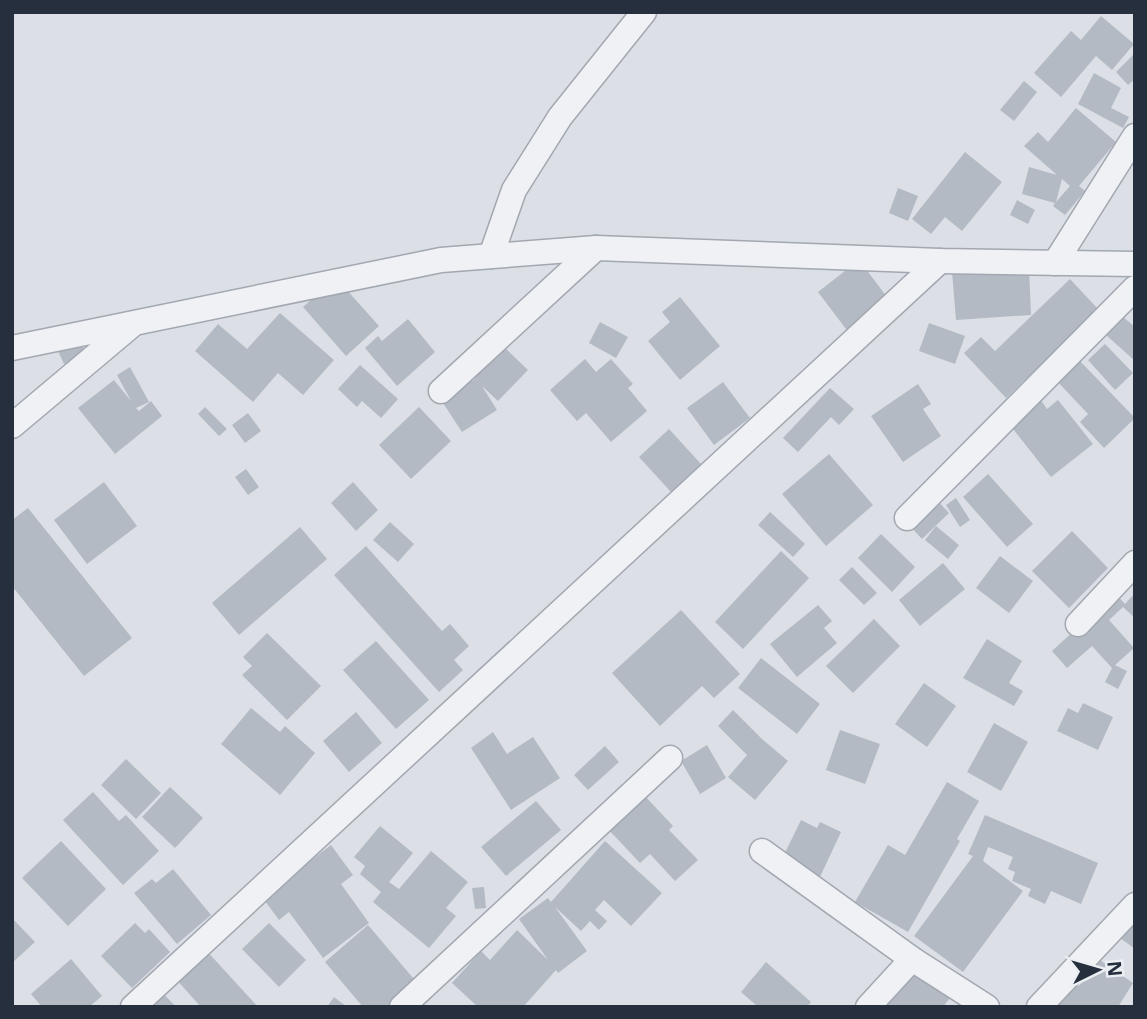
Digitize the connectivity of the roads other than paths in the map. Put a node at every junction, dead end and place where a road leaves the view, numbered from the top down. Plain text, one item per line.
1 (644, 12) edge
2 (1135, 136) edge
3 (596, 248) junction
4 (491, 256) junction
5 (1132, 260) edge
6 (940, 261) junction
7 (1055, 262) junction
8 (1135, 288) edge
9 (135, 323) junction
10 (12, 348) edge
11 (440, 391) dead end
12 (12, 426) edge
13 (906, 518) dead end
14 (1135, 563) edge
15 (1078, 624) dead end
16 (670, 758) dead end
17 (762, 851) dead end
18 (1135, 905) edge
19 (912, 959) junction
20 (133, 1007) edge
21 (402, 1007) edge
22 (868, 1007) edge
23 (987, 1007) edge
24 (1039, 1007) edge

1 - 4 street
2 - 7 street
3 - 4 street
3 - 6 street
3 - 11 street
4 - 9 street
5 - 7 street
6 - 7 street
6 - 20 street
8 - 13 street
9 - 10 street
9 - 12 street
14 - 15 street
16 - 21 street
17 - 19 street
18 - 24 street
19 - 22 street
19 - 23 street

